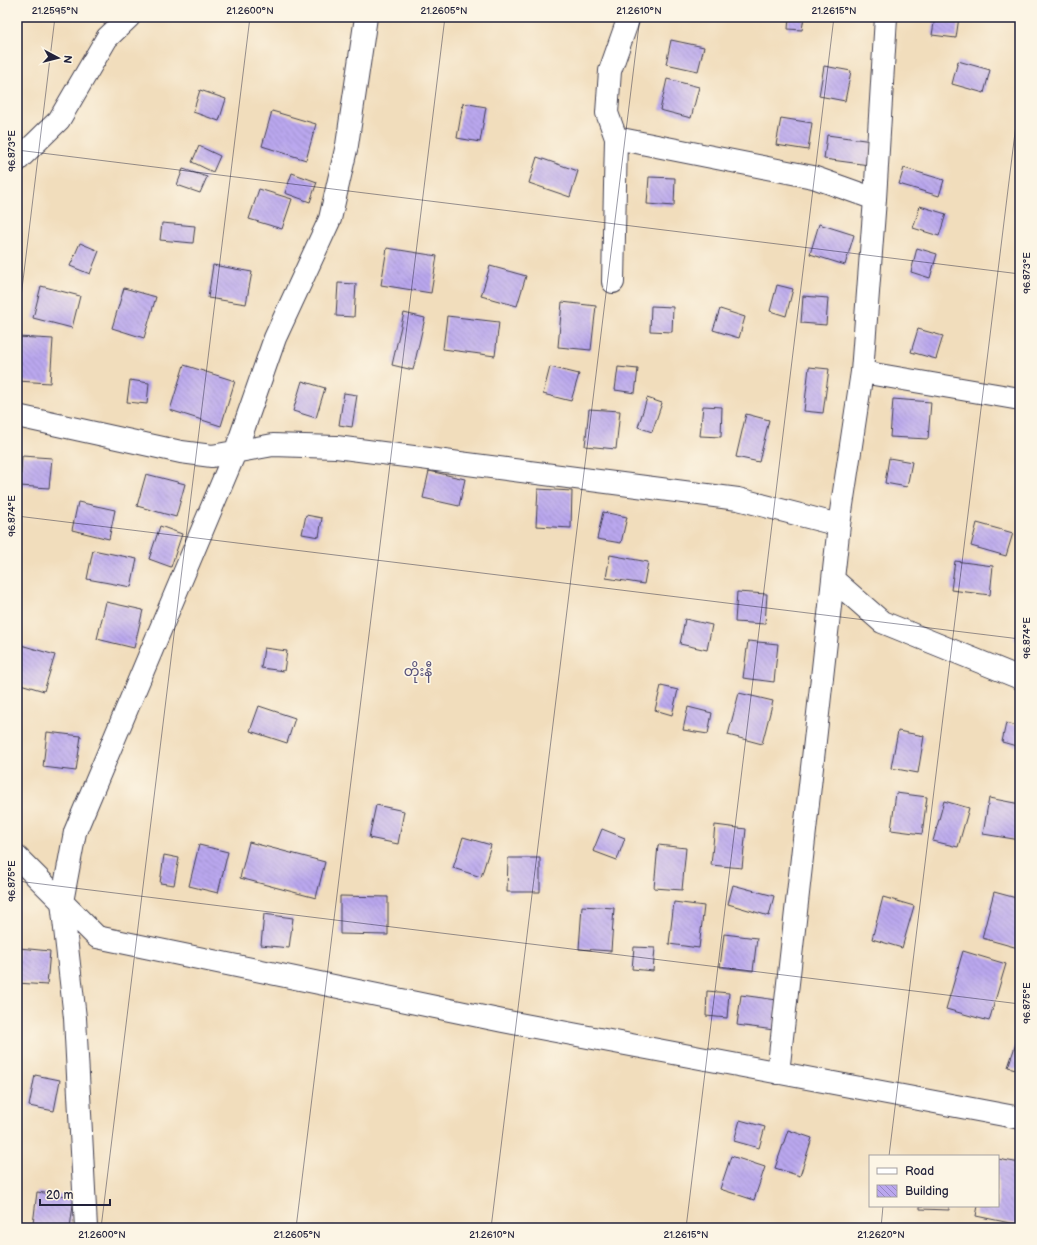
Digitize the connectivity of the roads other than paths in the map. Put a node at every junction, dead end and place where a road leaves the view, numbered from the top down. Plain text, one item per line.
1 (129, 17) edge
2 (366, 17) edge
3 (629, 17) edge
4 (886, 17) edge
5 (616, 138) junction
6 (17, 161) edge
7 (875, 199) junction
8 (613, 282) dead end
9 (862, 372) junction
10 (1020, 399) edge
11 (17, 416) edge
12 (236, 450) junction
13 (839, 525) junction
14 (834, 580) junction
15 (1020, 678) edge
16 (17, 857) edge
17 (62, 902) junction
18 (778, 1074) junction
19 (1020, 1118) edge
20 (86, 1228) edge

1 - 6 street
2 - 12 street
3 - 5 street
4 - 7 street
5 - 7 street
5 - 8 street
7 - 9 street
9 - 10 street
9 - 13 street
11 - 12 street
12 - 13 street
12 - 17 street
13 - 14 street
14 - 15 street
14 - 18 street
16 - 17 street
17 - 18 street
17 - 20 street
18 - 19 street

